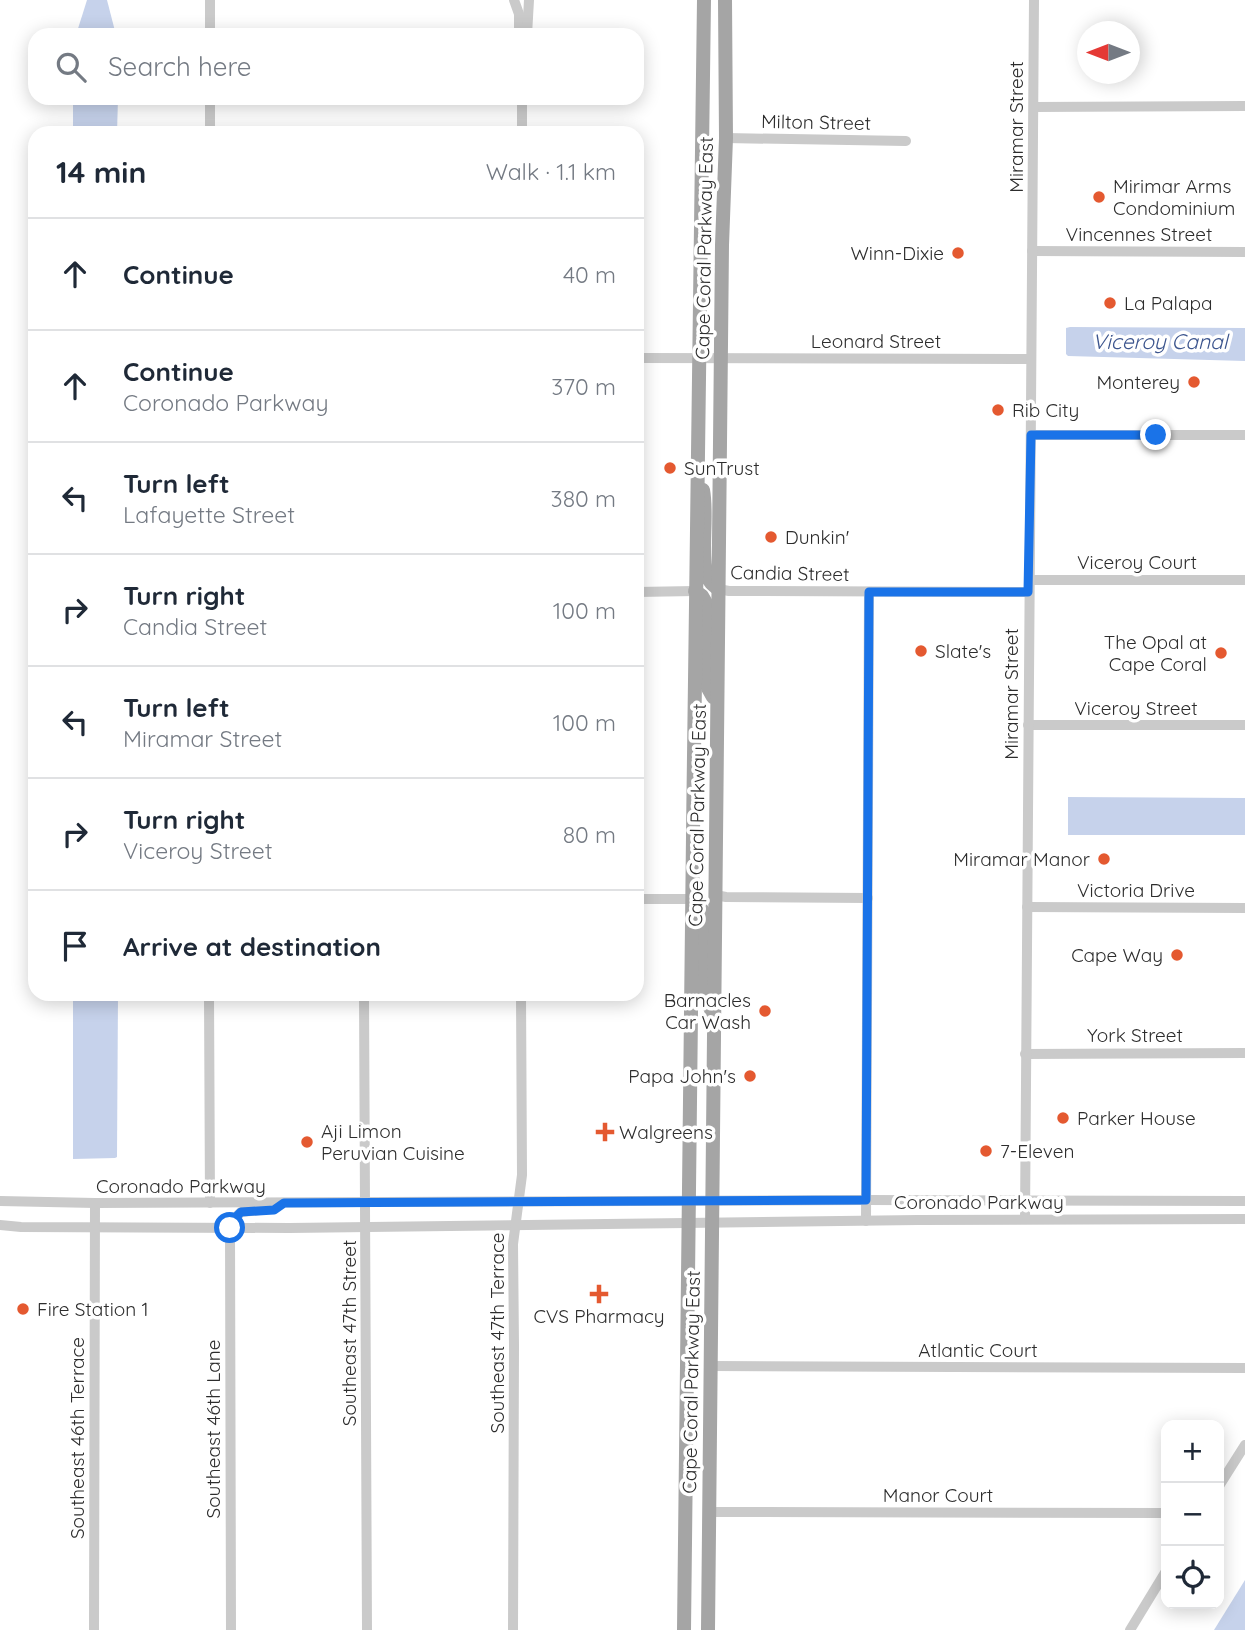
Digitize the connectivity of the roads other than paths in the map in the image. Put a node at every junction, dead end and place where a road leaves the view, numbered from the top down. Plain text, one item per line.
1 (209, 0) edge
2 (514, 0) edge
3 (529, 0) edge
4 (704, 0) edge
5 (725, 0) edge
6 (1034, 0) edge
7 (209, 28) edge
8 (519, 28) edge
9 (527, 28) edge
10 (210, 105) edge
11 (522, 105) edge
12 (1245, 106) edge
13 (1034, 107) junction
14 (210, 126) edge
15 (522, 126) edge
16 (726, 138) junction
17 (906, 141) dead end
18 (1032, 251) junction
19 (1245, 252) edge
20 (644, 358) edge
21 (698, 358) junction
22 (721, 358) junction
23 (1031, 359) junction
24 (1031, 435) junction
25 (1245, 435) edge
26 (696, 477) junction
27 (1029, 580) junction
28 (1245, 580) edge
29 (718, 589) junction
30 (695, 591) junction
31 (644, 592) edge
32 (869, 592) junction
33 (1028, 592) junction
34 (717, 704) junction
35 (1245, 725) edge
36 (1028, 726) junction
37 (694, 781) junction
38 (715, 895) junction
39 (868, 898) junction
40 (644, 899) edge
41 (693, 899) junction
42 (1027, 907) junction
43 (1245, 908) edge
44 (209, 1001) edge
45 (364, 1001) edge
46 (521, 1001) edge
47 (714, 1016) junction
48 (1245, 1053) edge
49 (1025, 1054) junction
50 (0, 1200) edge
51 (866, 1200) junction
52 (690, 1201) junction
53 (712, 1201) junction
54 (1025, 1201) junction
55 (1245, 1201) edge
56 (365, 1202) junction
57 (518, 1202) junction
58 (95, 1203) junction
59 (210, 1203) junction
60 (284, 1203) junction
61 (1025, 1219) junction
62 (1245, 1219) edge
63 (866, 1221) junction
64 (690, 1223) junction
65 (712, 1223) junction
66 (0, 1225) edge
67 (515, 1225) junction
68 (366, 1227) junction
69 (95, 1228) junction
70 (230, 1228) junction
71 (711, 1366) junction
72 (1245, 1368) edge
73 (1245, 1445) edge
74 (1221, 1483) edge
75 (709, 1512) junction
76 (1161, 1513) edge
77 (1161, 1579) edge
78 (94, 1630) edge
79 (231, 1630) edge
80 (367, 1630) edge
81 (513, 1630) edge
82 (684, 1630) edge
83 (708, 1630) edge
84 (1130, 1630) edge

1 - 7 street
2 - 8 street
3 - 9 street
4 - 21 main road, Cape Coral Parkway East
5 - 16 main road, Cape Coral Parkway East
6 - 13 street, Miramar Street
10 - 14 street
11 - 15 street
12 - 13 street
13 - 18 street, Miramar Street
16 - 17 street, Milton Street
16 - 22 main road, Cape Coral Parkway East
18 - 19 street, Vincennes Street
18 - 23 street, Miramar Street
20 - 21 street, Leonard Street
21 - 22 street, Leonard Street
21 - 26 main road, Cape Coral Parkway East
22 - 23 street, Leonard Street
22 - 29 main road, Cape Coral Parkway East
23 - 24 street, Miramar Street
24 - 25 street
24 - 27 street, Miramar Street
26 - 29 main road
26 - 30 main road, Cape Coral Parkway East
27 - 28 street, Viceroy Court
27 - 33 street, Miramar Street
29 - 32 street, Candia Street
29 - 34 main road, Cape Coral Parkway East
30 - 31 street
30 - 34 main road
30 - 37 main road, Cape Coral Parkway East
32 - 33 street, Candia Street
32 - 39 street
33 - 36 street, Miramar Street
34 - 38 main road, Cape Coral Parkway East
35 - 36 street, Viceroy Street
36 - 42 street, Miramar Street
37 - 38 main road
37 - 41 main road, Cape Coral Parkway East
38 - 39 street
38 - 47 main road, Cape Coral Parkway East
39 - 51 street
40 - 41 street
41 - 47 main road
41 - 52 main road, Cape Coral Parkway East
42 - 43 street, Victoria Drive
42 - 49 street, Miramar Street
44 - 59 street
45 - 56 street, Southeast 47th Street
46 - 57 street, Southeast 47th Terrace
47 - 53 main road, Cape Coral Parkway East
48 - 49 street, York Street
49 - 54 street, Miramar Street
50 - 58 street, Coronado Parkway
51 - 53 street, Coronado Parkway
51 - 54 street, Coronado Parkway
51 - 63 street
52 - 53 street, Coronado Parkway
52 - 57 street, Coronado Parkway
52 - 64 main road, Cape Coral Parkway East
53 - 65 main road, Cape Coral Parkway East
54 - 55 street, Coronado Parkway
54 - 61 street, Miramar Street
56 - 57 street, Coronado Parkway
56 - 60 street, Coronado Parkway
56 - 68 street, Southeast 47th Street
57 - 67 street, Southeast 47th Terrace
58 - 59 street, Coronado Parkway
58 - 69 street, Southeast 46th Terrace
59 - 60 street, Coronado Parkway
60 - 70 street
61 - 62 street, Coronado Parkway
61 - 63 street, Coronado Parkway
63 - 65 street, Coronado Parkway
64 - 65 street, Coronado Parkway
64 - 67 street, Coronado Parkway
64 - 82 main road, Cape Coral Parkway East
65 - 71 main road, Cape Coral Parkway East
66 - 69 street, Coronado Parkway
67 - 68 street, Coronado Parkway
67 - 81 street, Southeast 47th Terrace
68 - 70 street, Coronado Parkway
68 - 80 street, Southeast 47th Street
69 - 70 street, Coronado Parkway
69 - 78 street, Southeast 46th Terrace
70 - 79 street, Southeast 46th Lane
71 - 72 street, Atlantic Court
71 - 75 main road, Cape Coral Parkway East
73 - 74 street
75 - 76 street, Manor Court
75 - 83 main road, Cape Coral Parkway East
77 - 84 street

